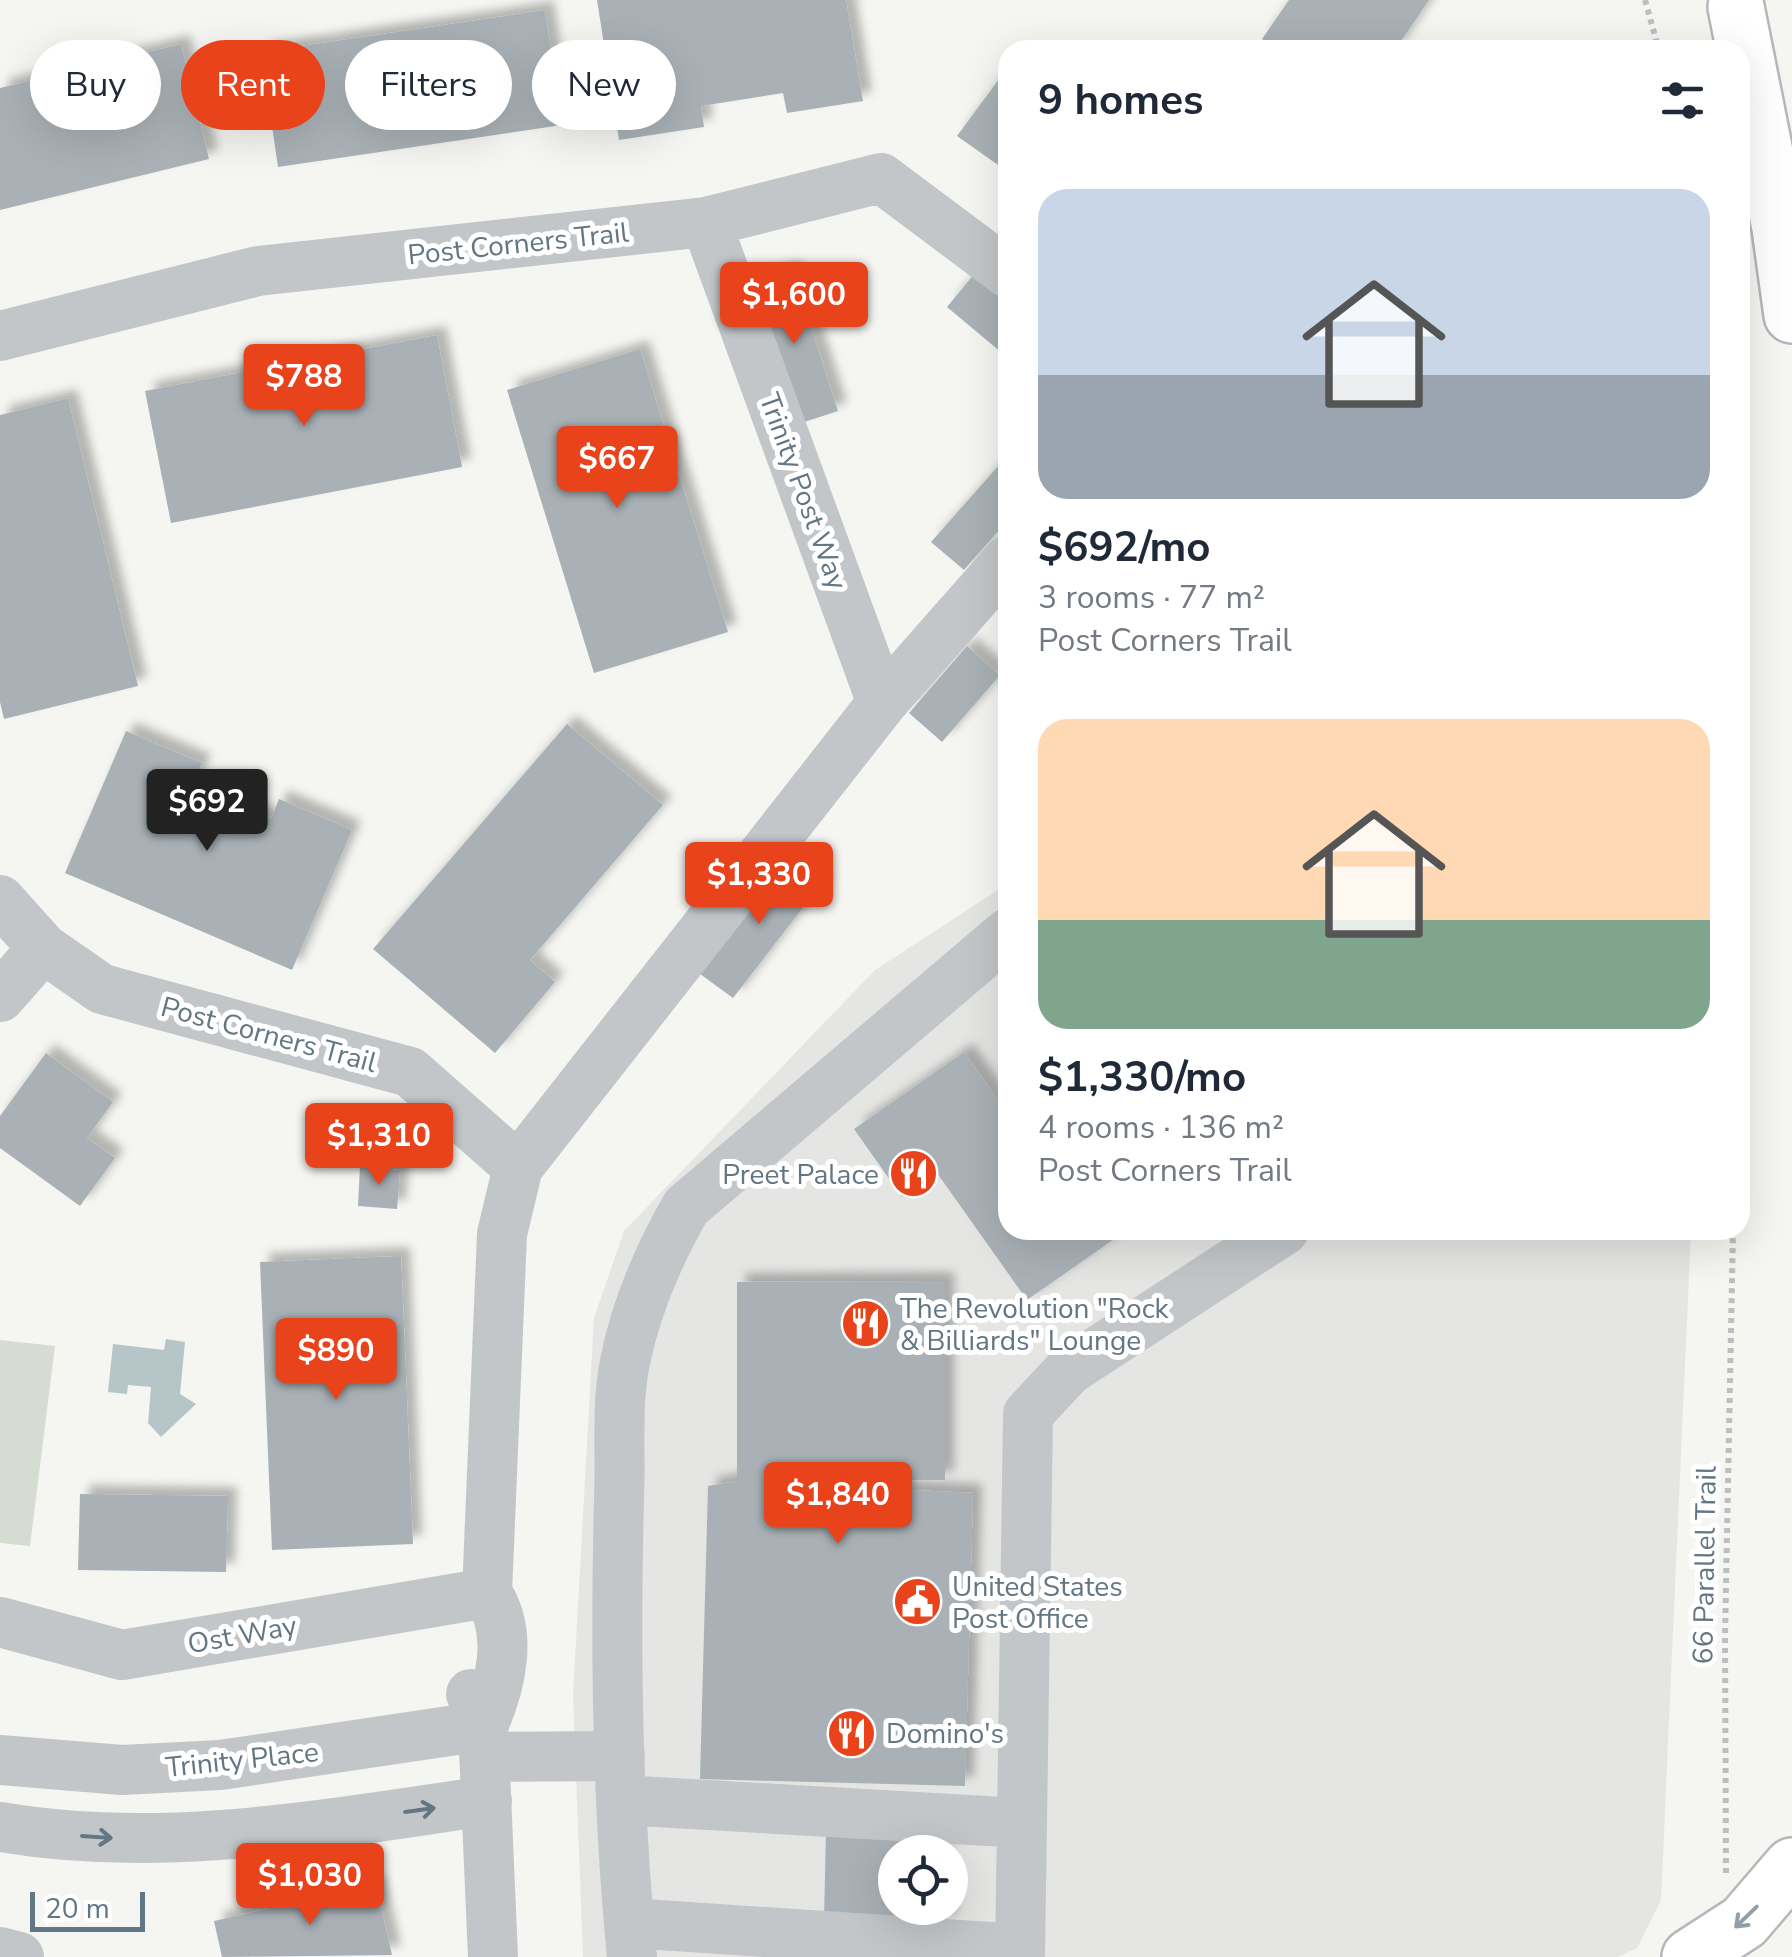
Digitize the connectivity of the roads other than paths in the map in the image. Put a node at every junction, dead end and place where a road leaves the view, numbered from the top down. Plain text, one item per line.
1 (1736, 4) edge
2 (1743, 40) edge
3 (1745, 40) edge
4 (1750, 58) edge
5 (1750, 75) edge
6 (706, 222) junction
7 (1792, 222) edge
8 (998, 266) edge
9 (1792, 315) edge
10 (0, 336) edge
11 (998, 571) edge
12 (882, 703) junction
13 (14, 921) edge
14 (998, 942) edge
15 (0, 998) edge
16 (518, 1167) junction
17 (1269, 1240) edge
18 (487, 1592) junction
19 (0, 1622) edge
20 (0, 1760) edge
21 (485, 1761) junction
22 (620, 1778) junction
23 (1022, 1823) junction
24 (0, 1826) edge
25 (1792, 1866) edge
26 (631, 1940) edge
27 (862, 1948) edge
28 (0, 1952) edge
29 (1020, 1953) edge
30 (19, 1957) edge
31 (493, 1957) edge
32 (1690, 1957) edge

1 - 2 highway
1 - 3 highway
4 - 7 highway
5 - 9 highway
6 - 8 street, Post Corners Trail
6 - 10 street, Post Corners Trail
6 - 12 street, Trinity Post Way
11 - 12 street
12 - 16 street
13 - 15 street
13 - 16 street, Post Corners Trail
14 - 22 street
16 - 18 street
17 - 23 street
18 - 19 street, Ost Way
18 - 21 street
20 - 21 street, Trinity Place
21 - 22 street
24 -> 21 street
21 - 31 street
22 - 23 street
22 - 26 street
23 - 29 street
25 -> 32 highway
26 - 27 street
27 - 29 street
28 - 30 street

